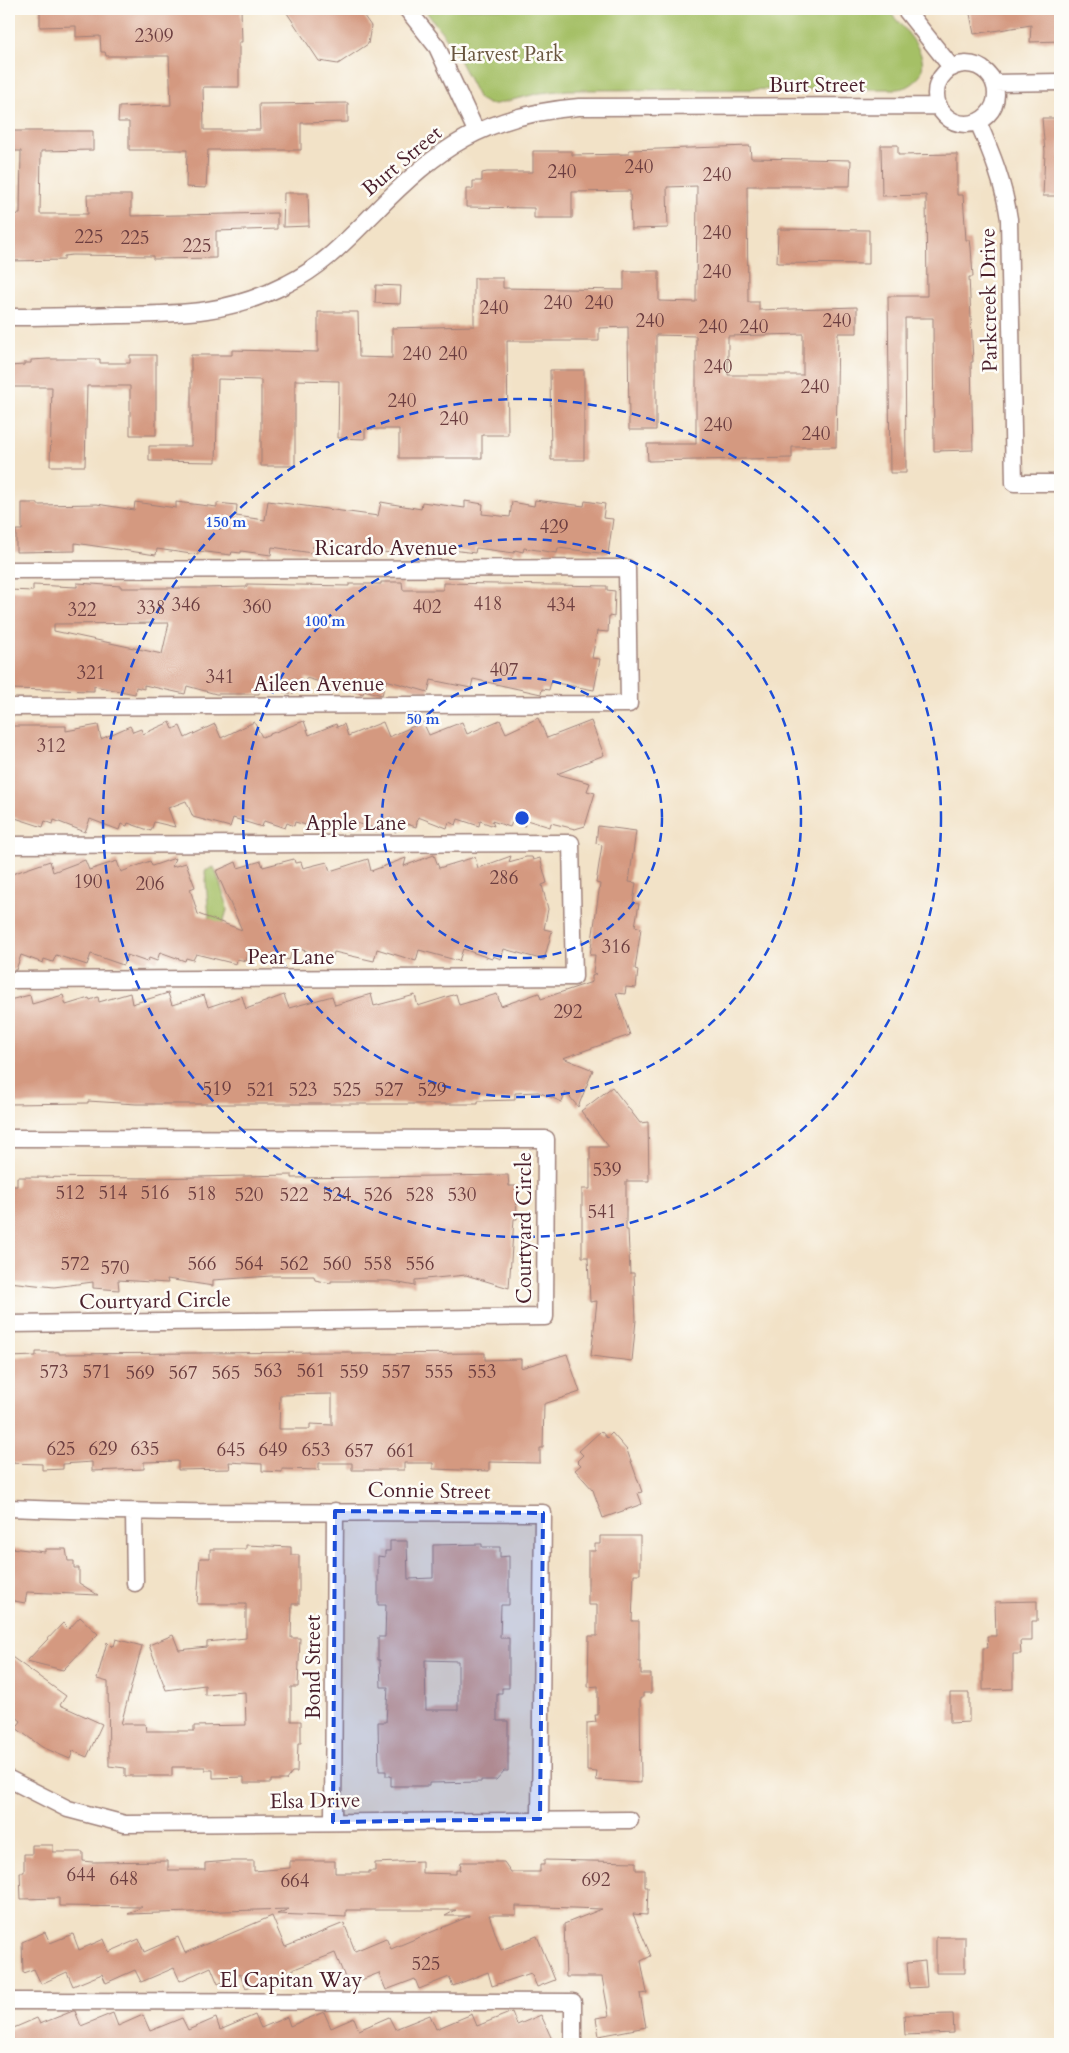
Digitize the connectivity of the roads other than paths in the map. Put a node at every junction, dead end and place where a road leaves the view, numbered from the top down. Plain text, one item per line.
1 (407, 9) edge
2 (904, 9) edge
3 (952, 68) junction
4 (1060, 82) edge
5 (995, 83) junction
6 (939, 106) junction
7 (978, 122) junction
8 (476, 131) junction
9 (9, 317) edge
10 (1060, 483) edge
11 (9, 570) edge
12 (629, 704) joint
13 (9, 707) edge
14 (9, 845) edge
15 (574, 977) joint
16 (9, 980) edge
17 (9, 1138) edge
18 (9, 1324) edge
19 (9, 1508) edge
20 (335, 1511) junction
21 (134, 1513) junction
22 (135, 1583) dead end
23 (9, 1779) edge
24 (540, 1819) junction
25 (630, 1820) dead end
26 (333, 1822) junction
27 (9, 2002) edge
28 (573, 2044) edge

1 - 8 street
2 - 3 street
3 - 5 street
3 - 6 street
4 - 5 street
5 - 7 street
6 - 7 street
6 - 8 street, Burt Street
7 - 10 street, Parkcreek Drive
8 - 9 street, Burt Street
11 - 12 street, Ricardo Avenue
12 - 13 street, Aileen Avenue
14 - 15 street, Apple Lane
15 - 16 street, Pear Lane
17 - 18 street, Courtyard Circle
19 - 21 street, Connie Street
20 - 21 street, Connie Street
20 - 24 street, Connie Street
20 - 26 street, Bond Street
21 - 22 street
23 - 26 street, Elsa Drive
24 - 25 street, Elsa Drive
24 - 26 street, Elsa Drive
27 - 28 street, El Capitan Way

